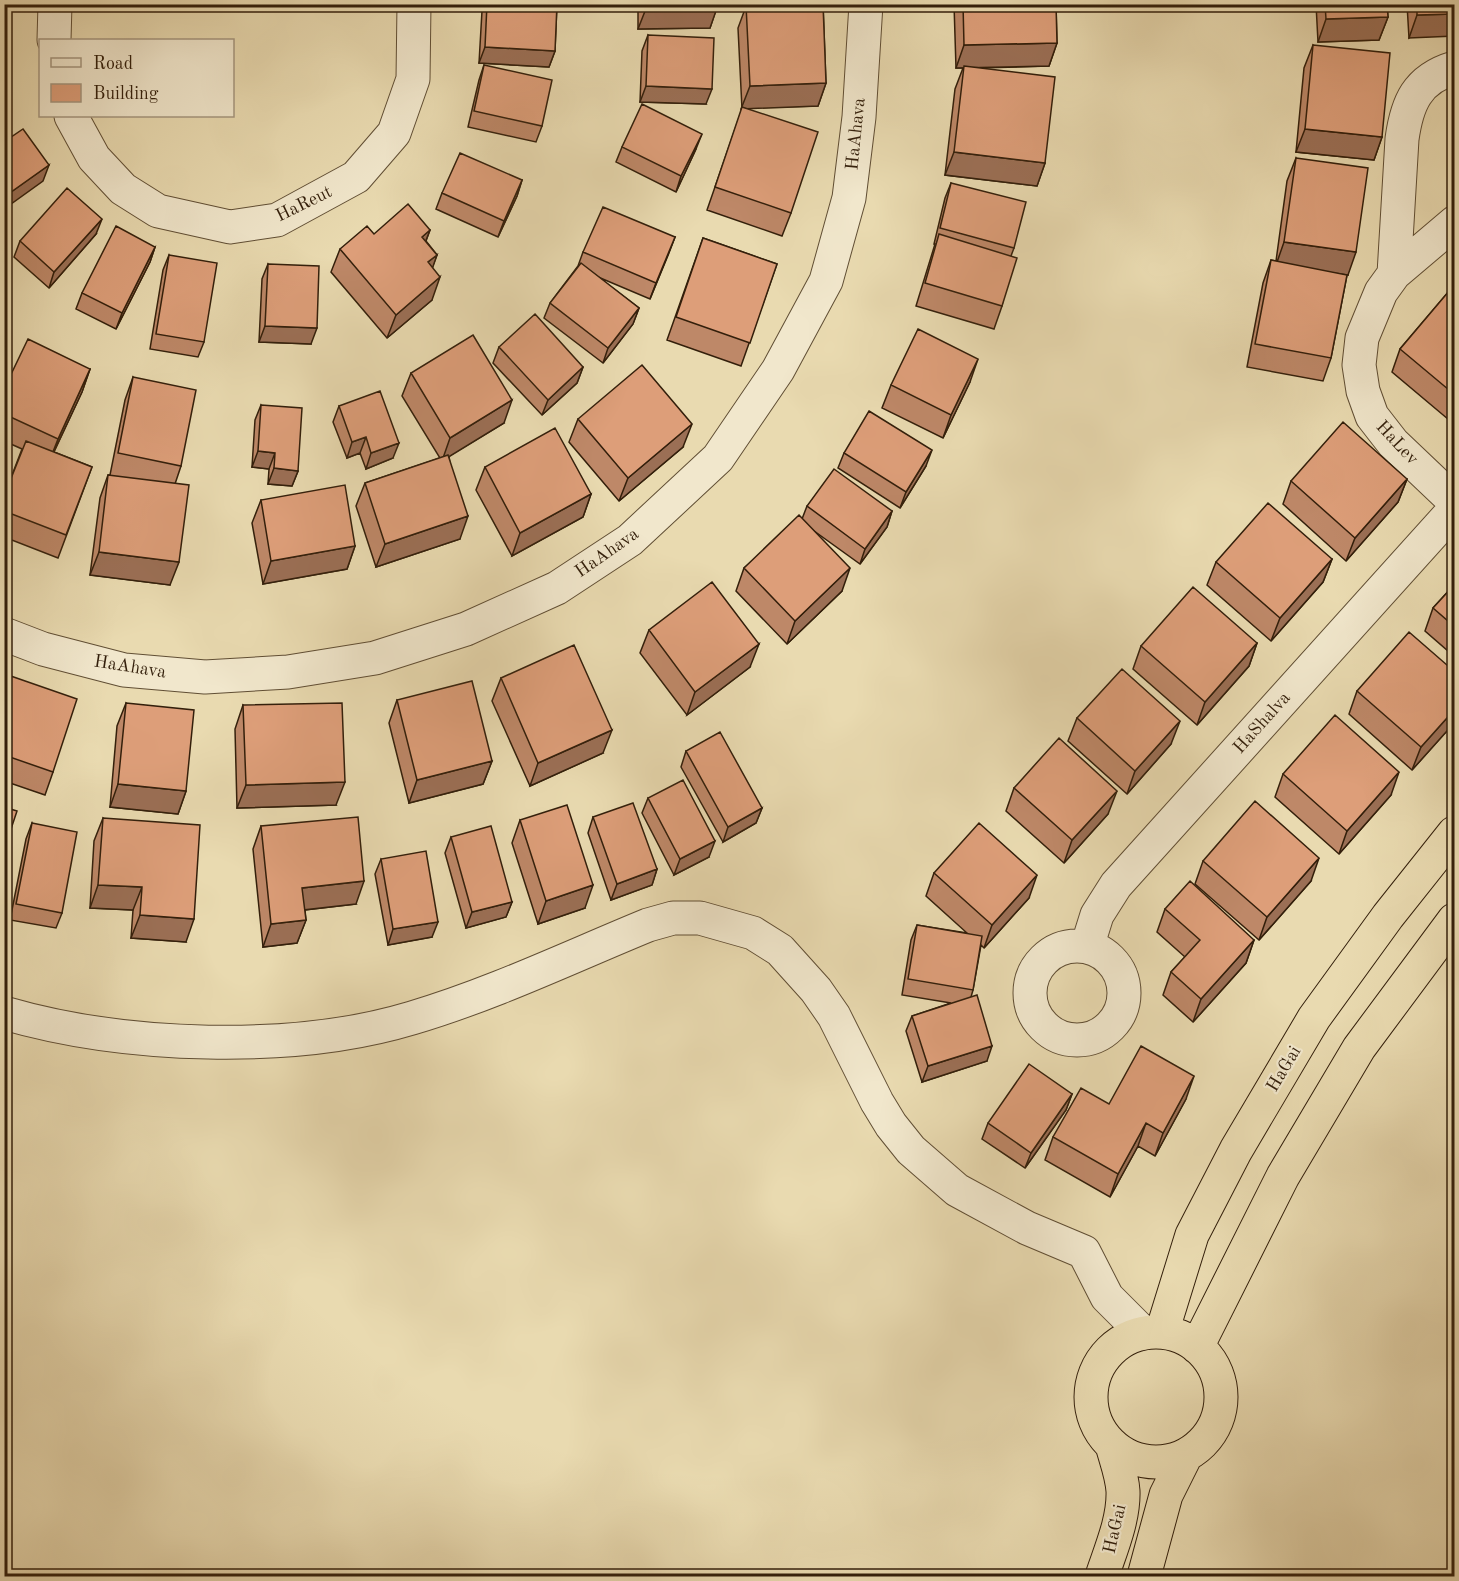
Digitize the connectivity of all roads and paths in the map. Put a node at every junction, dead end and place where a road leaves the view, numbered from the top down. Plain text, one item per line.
1 (54, 4) edge
2 (414, 4) edge
3 (866, 4) edge
4 (54, 39) edge
5 (1455, 68) edge
6 (71, 117) edge
7 (1455, 223) edge
8 (1394, 274) junction
9 (1455, 501) edge
10 (1455, 510) edge
11 (4, 634) edge
12 (1455, 833) edge
13 (1455, 920) edge
14 (1087, 947) dead end
15 (4, 1013) edge
16 (1152, 1332) junction
17 (1197, 1347) junction
18 (1112, 1445) junction
19 (1186, 1455) junction
20 (1102, 1576) edge
21 (1144, 1576) edge

1 - 4 street
2 - 6 street, HaReut
3 - 11 street, HaAhava
5 - 8 street, HaLev
7 - 8 street, HaLev
8 - 9 street, HaLev
10 - 14 street, HaShalva
12 - 16 highway, HaGai
13 - 17 highway
15 - 16 street
16 - 17 highway
16 - 18 highway
17 - 19 highway
18 - 19 highway
18 - 20 highway, HaGai
19 - 21 highway

